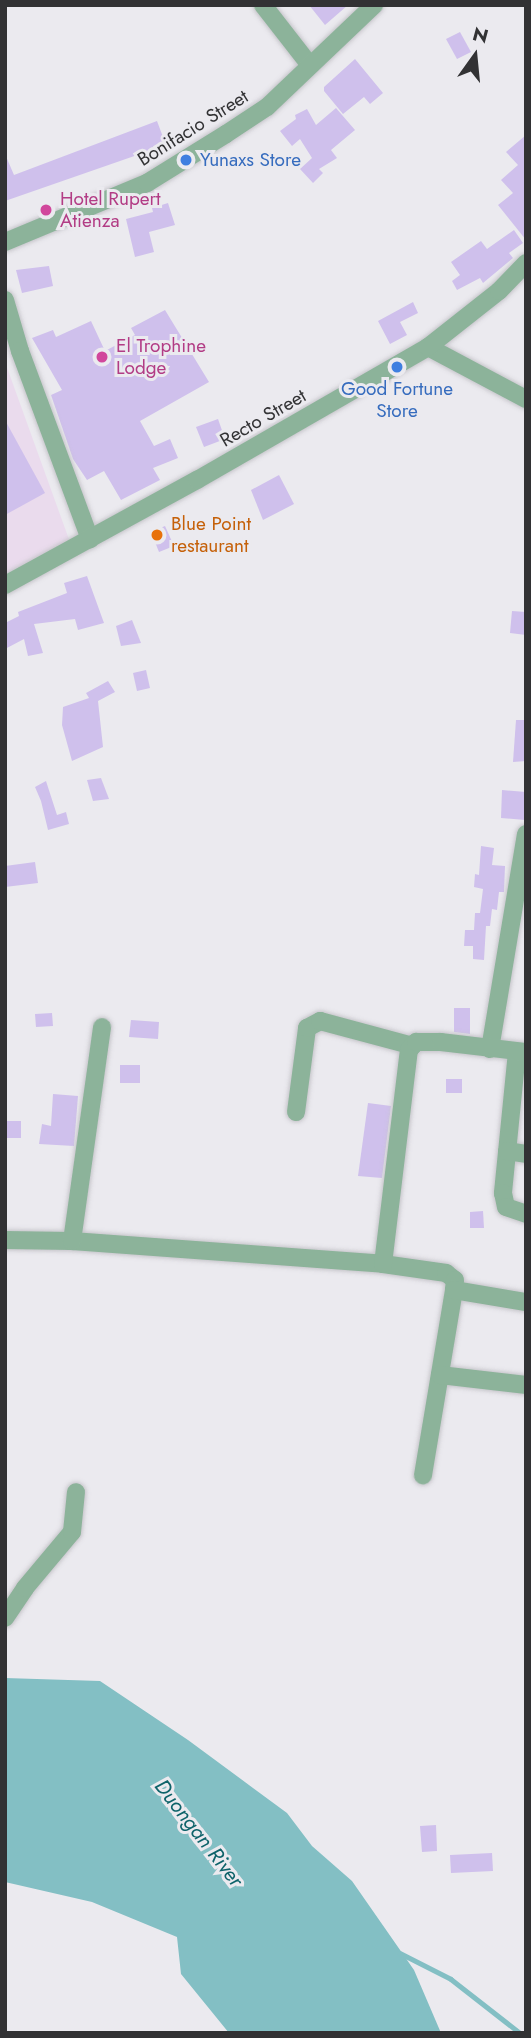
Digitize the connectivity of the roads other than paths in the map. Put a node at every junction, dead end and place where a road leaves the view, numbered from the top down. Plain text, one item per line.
1 (263, 5) edge
2 (374, 5) edge
3 (309, 64) junction
4 (5, 242) edge
5 (526, 263) edge
6 (5, 300) edge
7 (428, 347) junction
8 (526, 399) edge
9 (90, 539) junction
10 (5, 585) edge
11 (526, 834) edge
12 (102, 1027) dead end
13 (413, 1046) junction
14 (490, 1049) junction
15 (521, 1052) edge
16 (296, 1112) dead end
17 (508, 1151) junction
18 (526, 1154) edge
19 (526, 1214) edge
20 (5, 1241) edge
21 (72, 1241) junction
22 (383, 1264) junction
23 (454, 1290) junction
24 (526, 1302) edge
25 (440, 1375) junction
26 (526, 1385) edge
27 (424, 1475) dead end
28 (76, 1492) dead end
29 (5, 1618) edge

1 - 3 street
2 - 3 street, Bonifacio Street
3 - 4 street, Bonifacio Street
5 - 7 street, Recto Street
6 - 9 street
7 - 8 street
7 - 9 street, Recto Street
9 - 10 street, Recto Street
11 - 14 street
12 - 21 street
13 - 14 street
13 - 16 street
13 - 22 street
14 - 15 street
15 - 17 street
17 - 18 street
17 - 19 street
20 - 21 street
21 - 22 street
22 - 23 street
23 - 24 street
23 - 25 street
25 - 26 street
25 - 27 street
28 - 29 street

